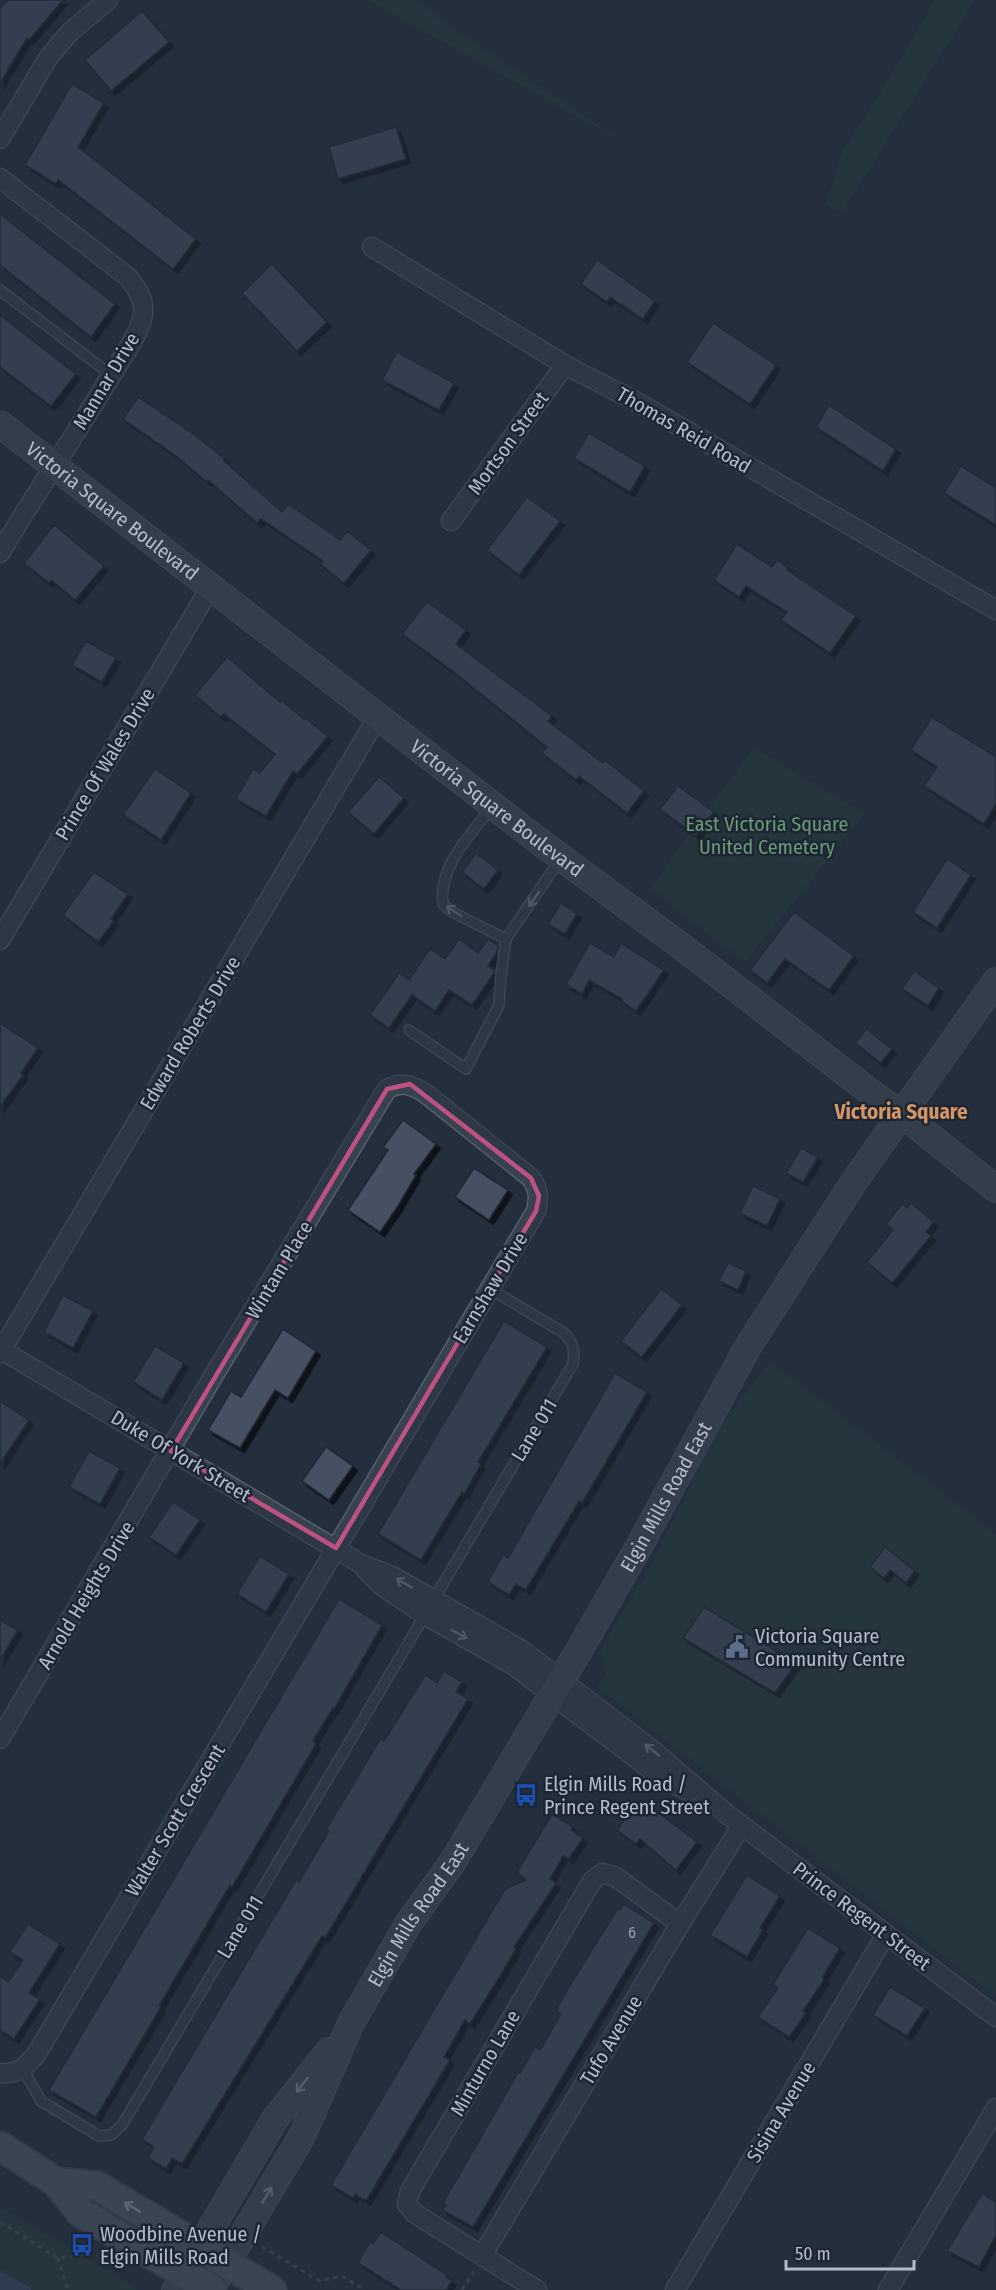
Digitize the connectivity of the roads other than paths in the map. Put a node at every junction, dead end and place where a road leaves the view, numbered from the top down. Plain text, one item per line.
1 (108, 0) edge
2 (0, 139) edge
3 (0, 178) edge
4 (372, 247) dead end
5 (0, 290) edge
6 (565, 365) junction
7 (111, 375) junction
8 (0, 424) edge
9 (54, 466) junction
10 (451, 522) dead end
11 (0, 553) edge
12 (210, 588) junction
13 (996, 610) edge
14 (378, 716) junction
15 (493, 806) junction
16 (561, 858) junction
17 (506, 939) junction
18 (0, 940) edge
19 (996, 981) edge
20 (409, 1030) dead end
21 (387, 1089) joint
22 (902, 1114) junction
23 (996, 1189) edge
24 (490, 1289) junction
25 (1, 1350) edge
26 (171, 1451) junction
27 (336, 1548) junction
28 (429, 1607) junction
29 (556, 1688) junction
30 (0, 1739) edge
31 (735, 1820) junction
32 (680, 1924) junction
33 (886, 1934) junction
34 (996, 2017) edge
35 (351, 2023) junction
36 (23, 2069) junction
37 (0, 2073) edge
38 (996, 2108) edge
39 (0, 2146) edge
40 (56, 2182) junction
41 (200, 2247) junction
42 (482, 2256) junction
43 (226, 2263) junction
44 (180, 2282) edge
45 (211, 2290) edge
46 (272, 2290) edge
47 (537, 2290) edge
48 (675, 2290) edge
49 (888, 2290) edge

1 - 2 street
3 - 7 street, Mannar Drive
4 - 6 street, Thomas Reid Road
5 - 7 lane
6 - 10 street, Mortson Street
6 - 13 street, Thomas Reid Road
7 - 9 street, Mannar Drive
8 - 9 main road, Victoria Square Boulevard
9 - 11 street, Mannar Drive
9 - 12 main road, Victoria Square Boulevard
12 - 14 main road, Victoria Square Boulevard
12 - 18 street, Prince Of Wales Drive
14 - 15 main road, Victoria Square Boulevard
14 - 25 street, Edward Roberts Drive
15 - 16 main road, Victoria Square Boulevard
17 -> 15 lane
16 -> 17 lane
16 - 22 main road, Victoria Square Boulevard
17 - 20 lane
19 - 22 main road, Elgin Mills Road East
21 - 24 street, Earnshaw Drive
21 - 26 street, Wintam Place
22 - 23 main road, Victoria Square Boulevard
22 - 29 main road, Elgin Mills Road East
24 - 27 street, Earnshaw Drive
24 - 28 lane, Lane 011
25 - 26 street, Duke Of York Street
26 - 27 street, Duke Of York Street
26 - 30 street, Arnold Heights Drive
27 - 28 street, Duke Of York Street
27 - 36 street, Walter Scott Crescent
28 - 29 street, Duke Of York Street
28 - 36 lane, Lane 011
29 - 31 street, Prince Regent Street
29 - 35 main road, Elgin Mills Road East
31 - 32 street, Tufo Avenue
31 - 33 street, Prince Regent Street
32 - 42 street, Tufo Avenue
32 - 42 street, Minturno Lane
33 - 34 street, Prince Regent Street
33 - 48 street, Sisina Avenue
35 -> 41 main road, Elgin Mills Road East
43 -> 35 main road, Elgin Mills Road East
36 - 37 street
38 - 49 street
39 - 40 main road
41 -> 40 main road
40 - 44 main road
41 - 43 main road
41 - 44 main road, Elgin Mills Road East
42 - 47 street, Minturno Lane
43 - 45 main road, Elgin Mills Road East
43 - 46 main road
44 - 45 main road

